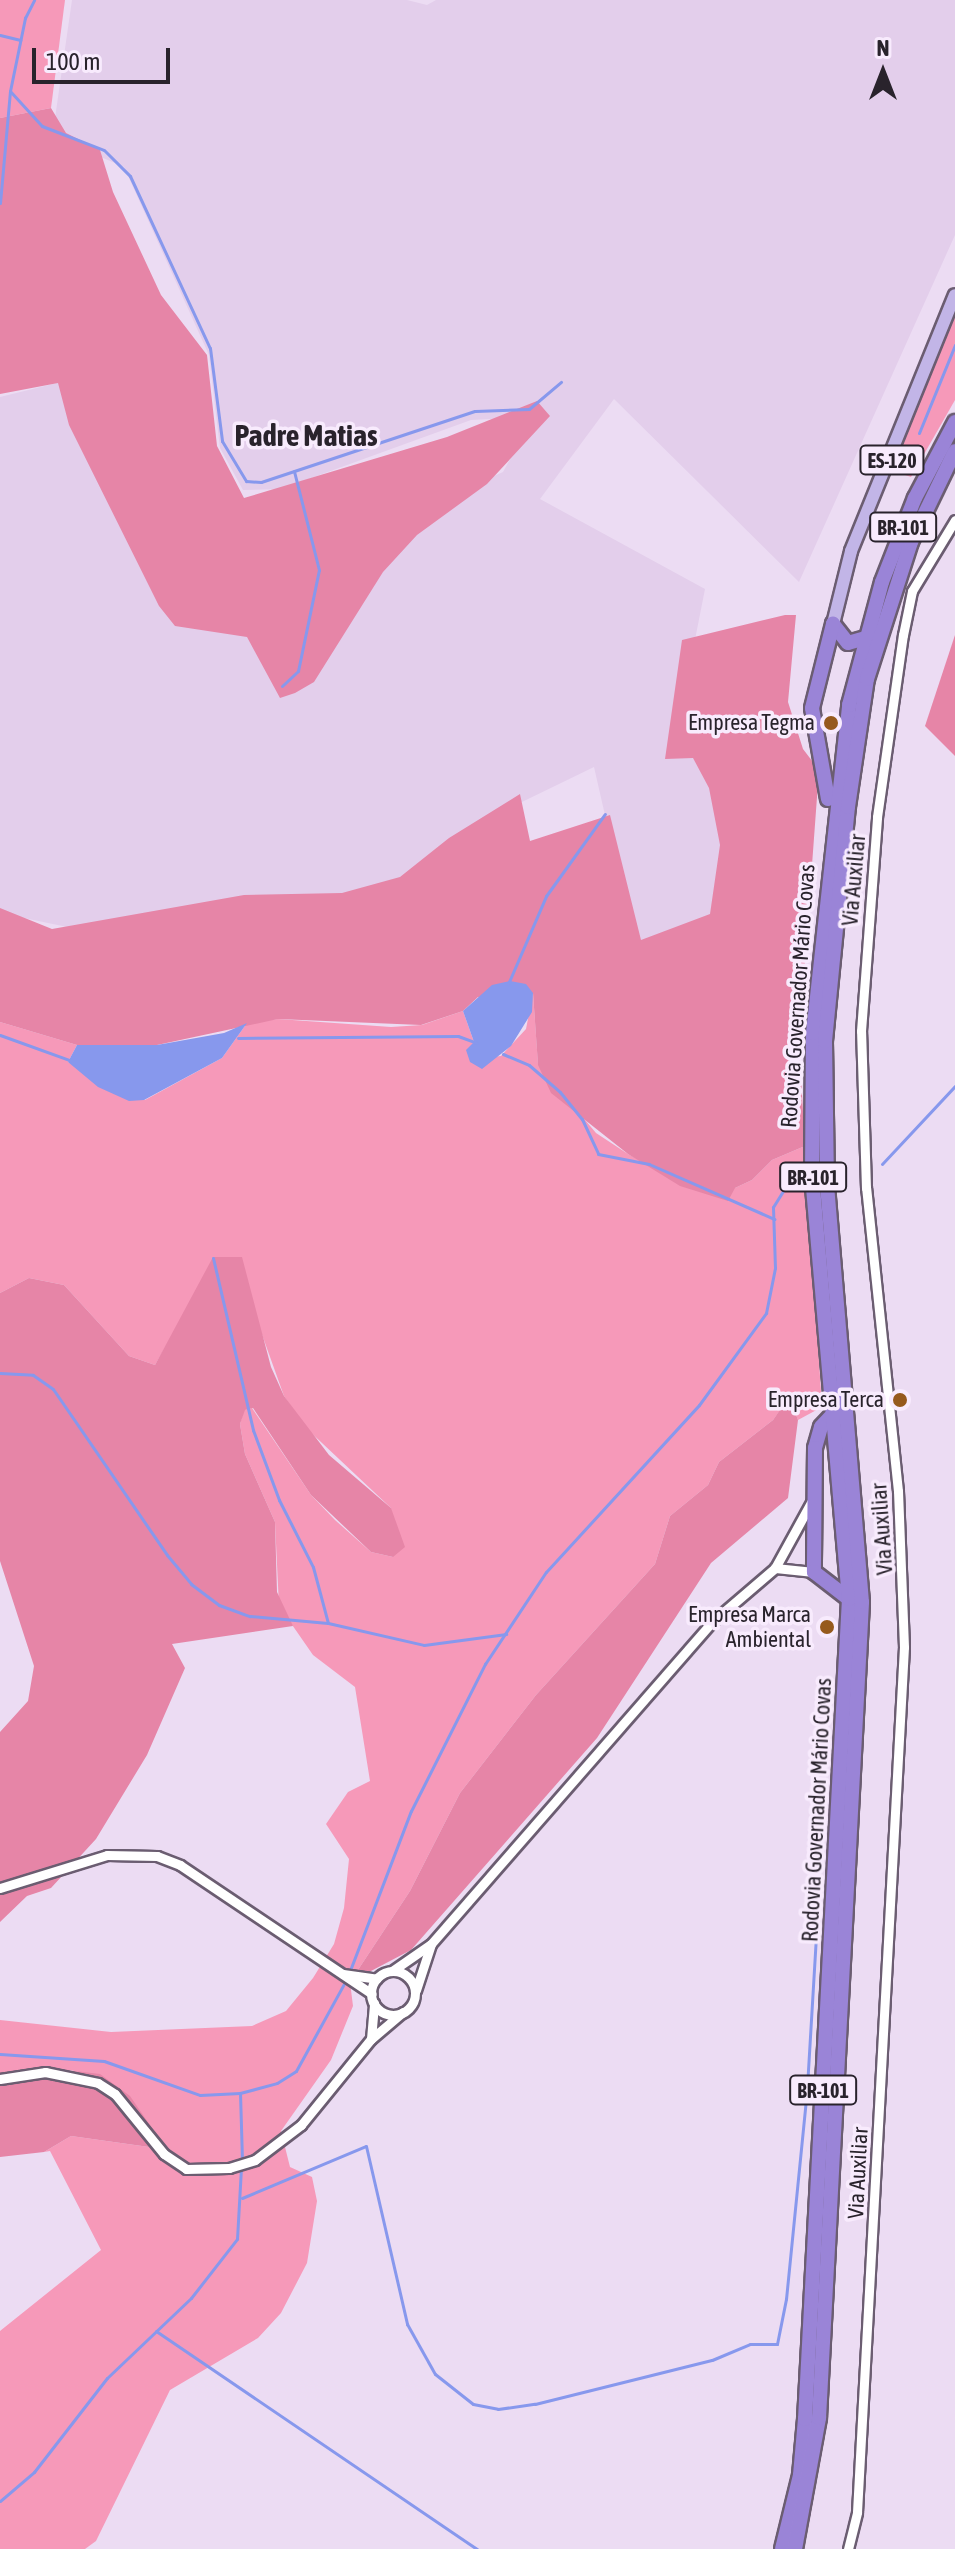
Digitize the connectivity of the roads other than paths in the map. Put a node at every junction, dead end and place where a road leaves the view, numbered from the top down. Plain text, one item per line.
1 (955, 295) edge
2 (955, 422) edge
3 (955, 451) edge
4 (955, 520) edge
5 (833, 624) junction
6 (866, 638) junction
7 (830, 843) junction
8 (834, 1413) junction
9 (813, 1499) junction
10 (775, 1568) junction
11 (814, 1572) junction
12 (849, 1599) junction
13 (0, 1888) edge
14 (431, 1944) junction
15 (392, 1971) junction
16 (343, 1974) junction
17 (377, 1979) junction
18 (373, 1998) junction
19 (414, 1999) junction
20 (403, 2012) junction
21 (371, 2039) junction
22 (0, 2079) edge
23 (782, 2549) edge
24 (795, 2549) edge
25 (848, 2549) edge

1 - 5 main road, ES-120
2 - 6 highway, Rodovia Governador Mário Covas / BR-101
3 - 24 highway, Rodovia Governador Mário Covas / BR-101
4 - 25 street, Via Auxiliar
5 - 6 highway
5 - 7 highway
6 - 7 highway, Rodovia Governador Mário Covas / BR-101
7 - 8 highway, Rodovia Governador Mário Covas / BR-101
8 - 9 highway
8 - 12 highway, Rodovia Governador Mário Covas / BR-101
9 - 10 street
9 - 11 highway
10 - 11 street
10 - 14 street
11 - 12 highway
12 - 23 highway, Rodovia Governador Mário Covas / BR-101
13 - 16 street
14 - 15 street
14 - 19 street
15 - 17 street
15 - 19 street
16 - 17 street
16 - 18 street
17 - 18 street
18 - 20 street
18 - 21 street
19 - 20 street
20 - 21 street
21 - 22 street

